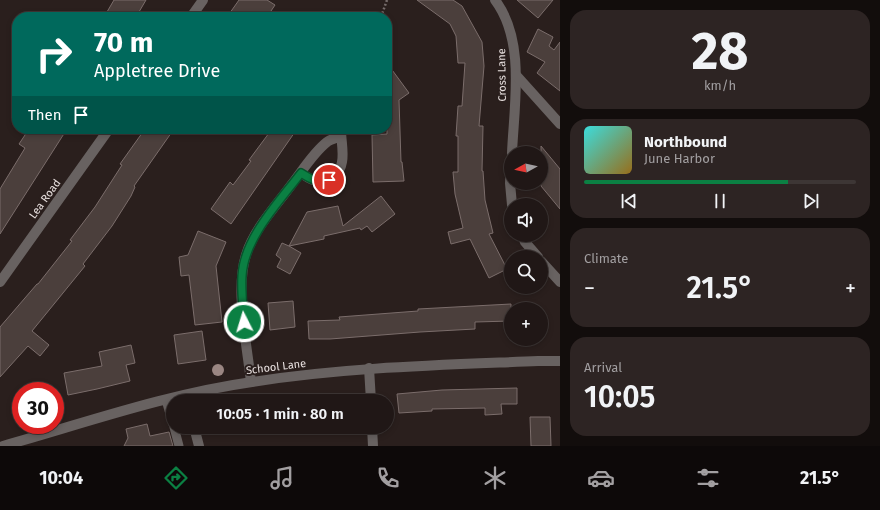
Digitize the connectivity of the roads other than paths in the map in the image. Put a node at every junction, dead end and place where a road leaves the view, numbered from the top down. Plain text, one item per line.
1 (203, 0) edge
2 (495, 0) edge
3 (195, 12) edge
4 (516, 74) junction
5 (560, 124) edge
6 (105, 134) edge
7 (338, 134) edge
8 (341, 134) edge
9 (512, 146) edge
10 (301, 173) junction
11 (525, 242) edge
12 (532, 250) edge
13 (548, 269) edge
14 (2, 276) edge
15 (560, 282) edge
16 (560, 361) edge
17 (369, 368) junction
18 (251, 382) junction
19 (204, 394) edge
20 (371, 394) edge
21 (166, 400) edge
22 (176, 434) edge
23 (196, 434) edge
24 (372, 434) edge
25 (3, 446) edge
26 (179, 446) edge
27 (199, 446) edge
28 (373, 446) edge

1 - 3 street
2 - 4 street, Cross Lane
4 - 5 street
4 - 9 street, Cross Lane
6 - 14 street, Lea Road
7 - 10 street
8 - 10 street
10 - 18 street
11 - 12 street
13 - 15 street
16 - 17 street, School Lane
17 - 18 street, School Lane
17 - 20 street
18 - 19 street, School Lane
21 - 25 street, School Lane
22 - 26 lane
23 - 27 street
24 - 28 street

